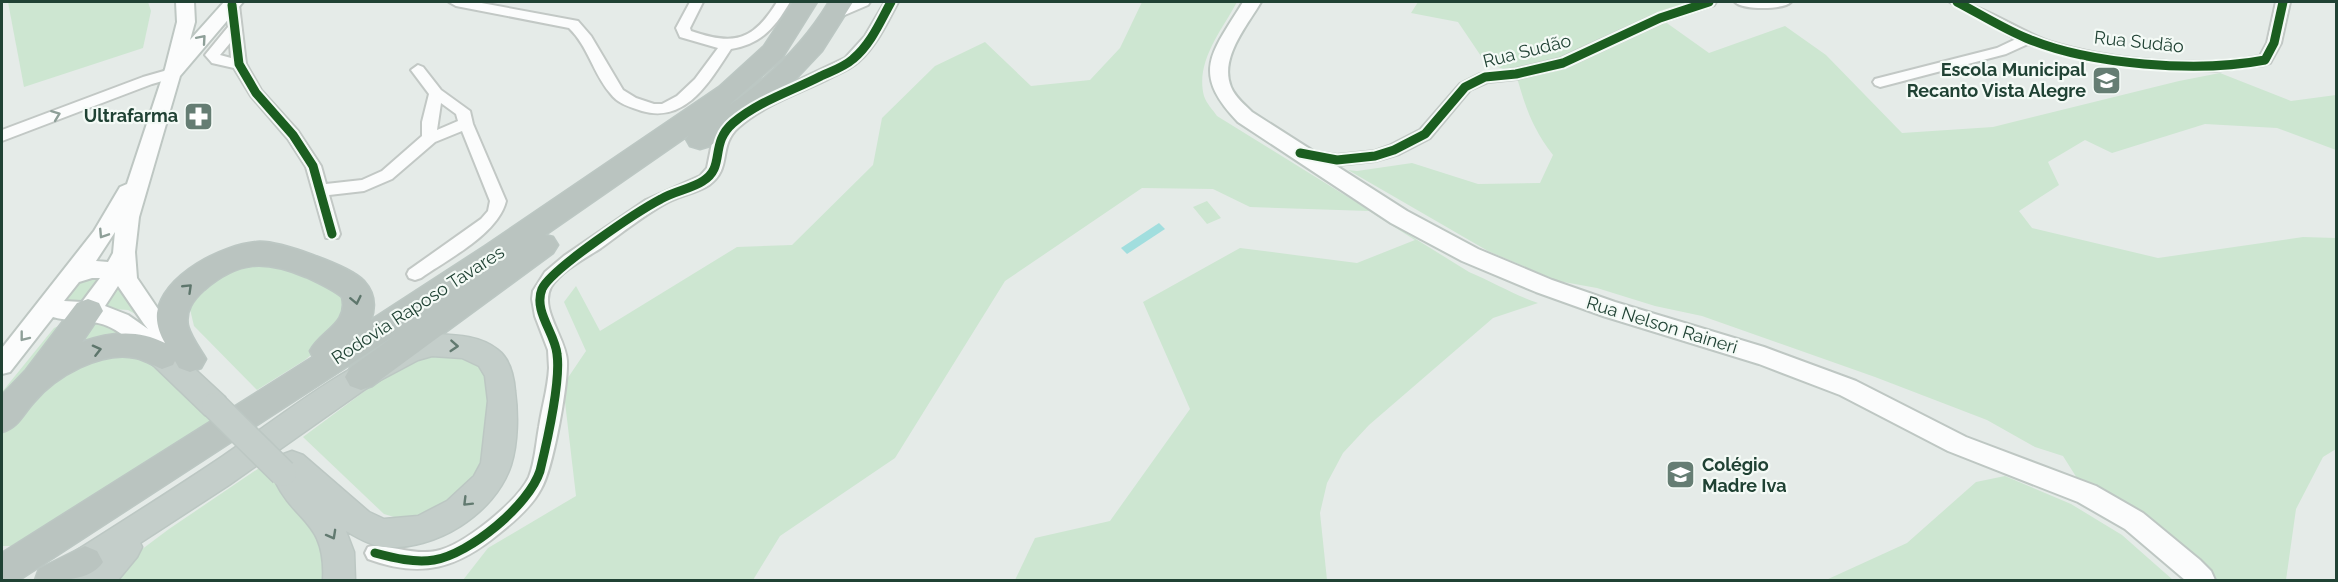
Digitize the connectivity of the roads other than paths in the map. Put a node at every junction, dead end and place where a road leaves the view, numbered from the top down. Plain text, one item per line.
1 (185, 2) edge
2 (456, 2) edge
3 (696, 2) edge
4 (783, 2) edge
5 (805, 2) edge
6 (863, 2) edge
7 (891, 2) edge
8 (1252, 2) edge
9 (1709, 2) edge
10 (1742, 2) edge
11 (1784, 2) edge
12 (1957, 2) edge
13 (2283, 2) edge
14 (233, 3) edge
15 (832, 6) edge
16 (235, 27) junction
17 (2027, 39) junction
18 (726, 46) junction
19 (238, 64) junction
20 (418, 70) dead end
21 (171, 74) junction
22 (1880, 82) dead end
23 (436, 93) junction
24 (466, 123) junction
25 (2, 136) edge
26 (430, 138) junction
27 (149, 145) junction
28 (1300, 153) junction
29 (319, 190) junction
30 (588, 211) junction
31 (333, 234) dead end
32 (122, 267) junction
33 (415, 274) dead end
34 (72, 276) junction
35 (49, 306) junction
36 (88, 311) junction
37 (176, 357) junction
38 (2, 365) edge
39 (361, 376) junction
40 (32, 383) junction
41 (230, 407) junction
42 (2, 419) edge
43 (288, 469) junction
44 (375, 553) dead end
45 (5, 557) edge
46 (80, 574) edge
47 (26, 580) edge
48 (52, 580) edge
49 (339, 580) edge
50 (2202, 580) edge

1 - 21 main road
2 - 18 street
3 - 18 street
4 - 18 street
5 - 41 highway, Rodovia Raposo Tavares
6 - 15 street
7 - 44 street
8 - 28 main road, Rua Nelson Raineri
9 - 28 street, Rua Sudão
10 - 11 street
12 - 17 street, Rua Sudão
13 - 17 street, Rua Sudão
14 - 16 street
21 -> 14 main road
15 - 30 highway, Rodovia Raposo Tavares
16 - 19 street
16 - 19 street
17 - 22 street
19 - 29 street
20 - 23 street
25 -> 21 street
21 - 27 main road
23 - 24 street
23 - 26 street
24 - 26 street
24 - 33 street
26 - 29 street
27 - 32 main road
27 -> 34 main road
28 - 50 main road, Rua Nelson Raineri
29 - 31 street
30 - 39 highway
30 - 47 highway, Rodovia Raposo Tavares
32 - 34 main road
32 - 36 main road
32 - 37 main road
34 - 35 main road
35 - 36 main road
35 -> 38 main road
36 - 37 main road
36 - 40 highway
40 -> 37 highway
37 - 41 highway
37 -> 41 highway
39 -> 43 highway, Rodovia Raposo Tavares
39 - 46 highway, Rodovia Raposo Tavares
40 - 42 highway
41 - 43 highway, bridge
41 - 45 highway, Rodovia Raposo Tavares
43 -> 49 highway
46 - 48 highway

